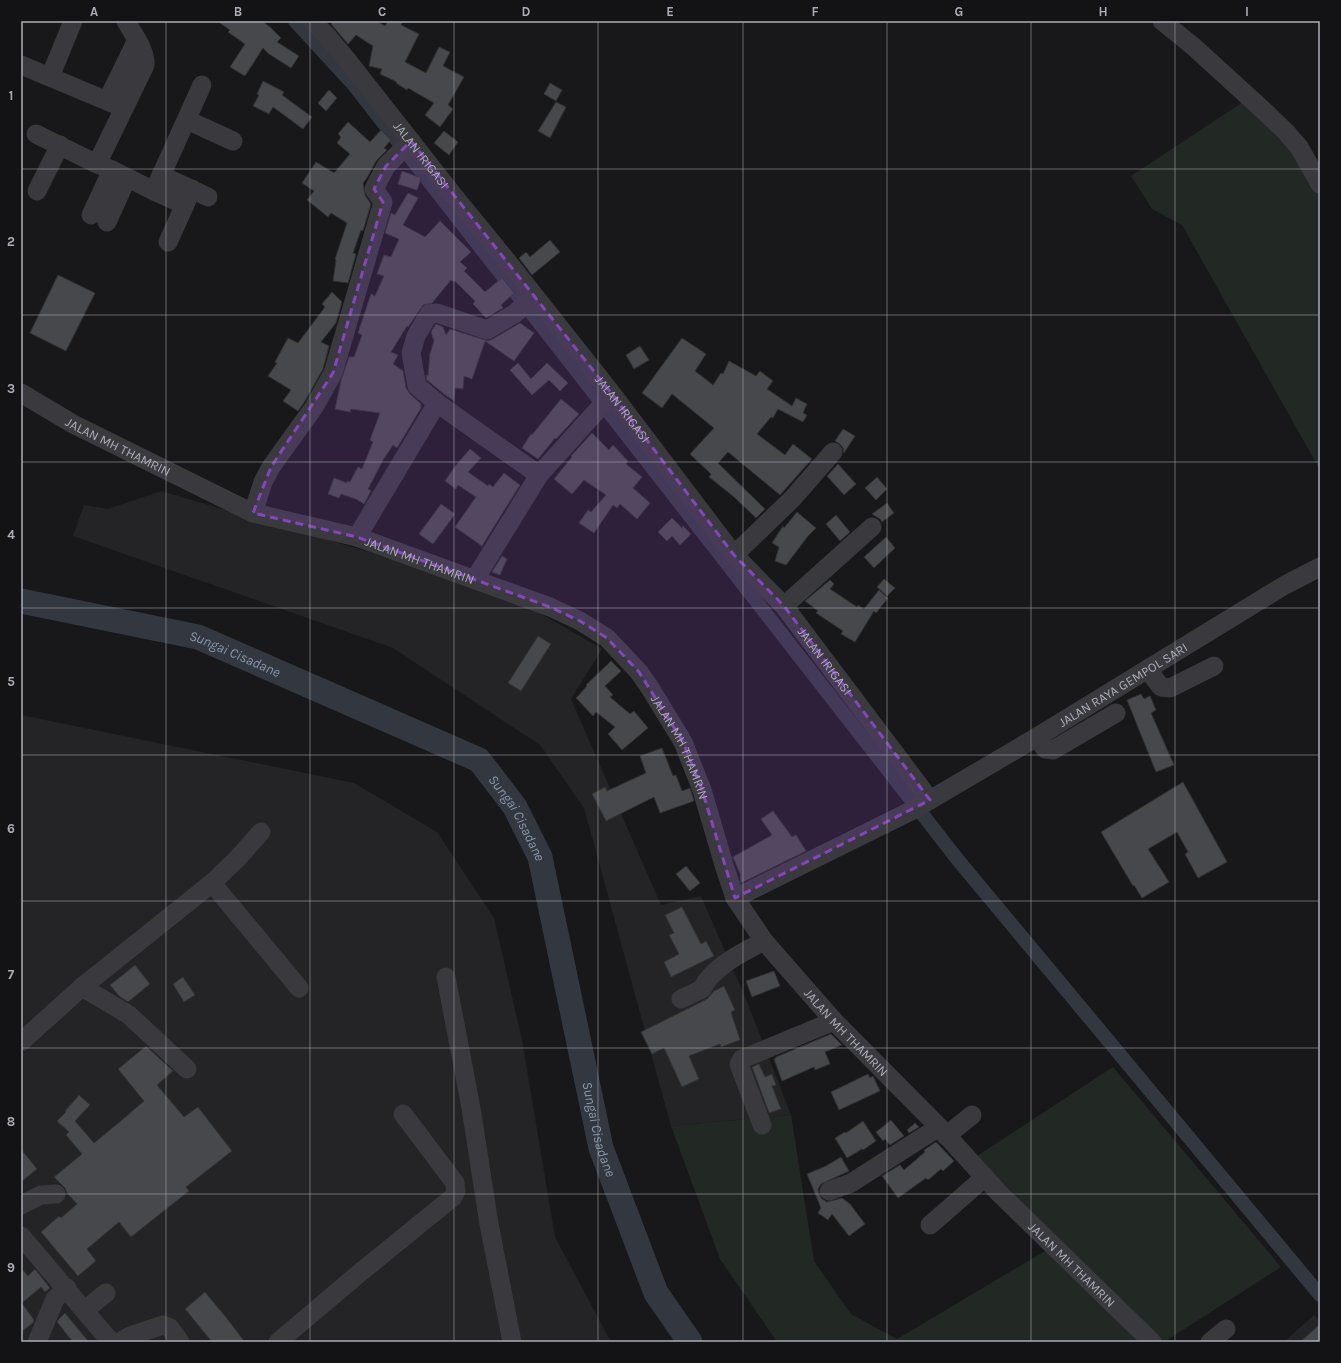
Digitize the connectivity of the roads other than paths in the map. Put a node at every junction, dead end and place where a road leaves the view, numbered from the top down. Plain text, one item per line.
1 (73, 21) edge
2 (126, 21) edge
3 (312, 21) edge
4 (1162, 21) edge
5 (21, 65) edge
6 (50, 77) junction
7 (202, 85) dead end
8 (116, 104) junction
9 (187, 120) junction
10 (36, 134) dead end
11 (233, 141) dead end
12 (60, 145) junction
13 (404, 147) junction
14 (112, 171) junction
15 (158, 183) junction
16 (1320, 184) edge
17 (37, 191) dead end
18 (99, 219) dead end
19 (168, 242) dead end
20 (528, 302) junction
21 (21, 393) edge
22 (607, 399) junction
23 (437, 403) junction
24 (833, 452) dead end
25 (539, 475) junction
26 (253, 513) junction
27 (872, 527) dead end
28 (357, 537) junction
29 (734, 555) junction
30 (1320, 567) edge
31 (475, 579) junction
32 (784, 606) junction
33 (1214, 666) dead end
34 (1149, 668) junction
35 (1116, 713) dead end
36 (1037, 737) junction
37 (923, 804) junction
38 (261, 832) dead end
39 (212, 883) junction
40 (735, 898) junction
41 (764, 941) junction
42 (446, 977) dead end
43 (82, 987) junction
44 (298, 988) dead end
45 (680, 999) dead end
46 (834, 1021) junction
47 (21, 1042) edge
48 (187, 1069) dead end
49 (403, 1114) dead end
50 (972, 1116) dead end
51 (762, 1125) dead end
52 (943, 1131) junction
53 (985, 1178) junction
54 (829, 1191) dead end
55 (56, 1194) dead end
56 (21, 1205) edge
57 (930, 1225) dead end
58 (22, 1238) edge
59 (67, 1288) junction
60 (106, 1293) dead end
61 (85, 1310) junction
62 (1226, 1329) dead end
63 (37, 1342) edge
64 (111, 1342) edge
65 (119, 1342) edge
66 (180, 1342) edge
67 (278, 1342) edge
68 (512, 1342) edge
69 (1152, 1342) edge
70 (1210, 1342) edge

1 - 6 street
2 - 8 street
3 - 13 street, JALAN IRIGASI
4 - 16 street
5 - 6 street
6 - 8 street
7 - 9 street
8 - 14 street
9 - 11 street
9 - 15 street
10 - 12 street
12 - 14 street
12 - 17 street
13 - 20 street, JALAN IRIGASI
13 - 26 street
14 - 15 street
14 - 18 street
15 - 19 street
20 - 22 street, JALAN IRIGASI
20 - 23 street
21 - 26 street, JALAN MH THAMRIN
22 - 25 street
22 - 29 street, JALAN IRIGASI
23 - 25 street
23 - 28 street
24 - 29 street
25 - 31 street
26 - 28 street, JALAN MH THAMRIN
27 - 32 street
28 - 31 street, JALAN MH THAMRIN
29 - 32 street, JALAN IRIGASI
30 - 34 street, JALAN RAYA GEMPOL SARI
31 - 40 street, JALAN MH THAMRIN
32 - 37 street, JALAN IRIGASI
33 - 34 street
34 - 36 street, JALAN RAYA GEMPOL SARI
35 - 36 street
36 - 37 street, JALAN RAYA GEMPOL SARI
37 - 40 street, JALAN RAYA GEMPOL SARI
38 - 39 street
39 - 43 street
39 - 44 street
40 - 41 street, JALAN MH THAMRIN
41 - 45 street
41 - 46 street, JALAN MH THAMRIN
42 - 68 street
43 - 47 street
43 - 48 street
46 - 51 street
46 - 52 street, JALAN MH THAMRIN
49 - 67 street
50 - 52 street
52 - 53 street, JALAN MH THAMRIN
52 - 54 street
53 - 57 street
53 - 69 street, JALAN MH THAMRIN
55 - 56 street
58 - 59 street
59 - 61 street
59 - 63 street
60 - 61 street
61 - 64 street
62 - 70 street
65 - 66 street

